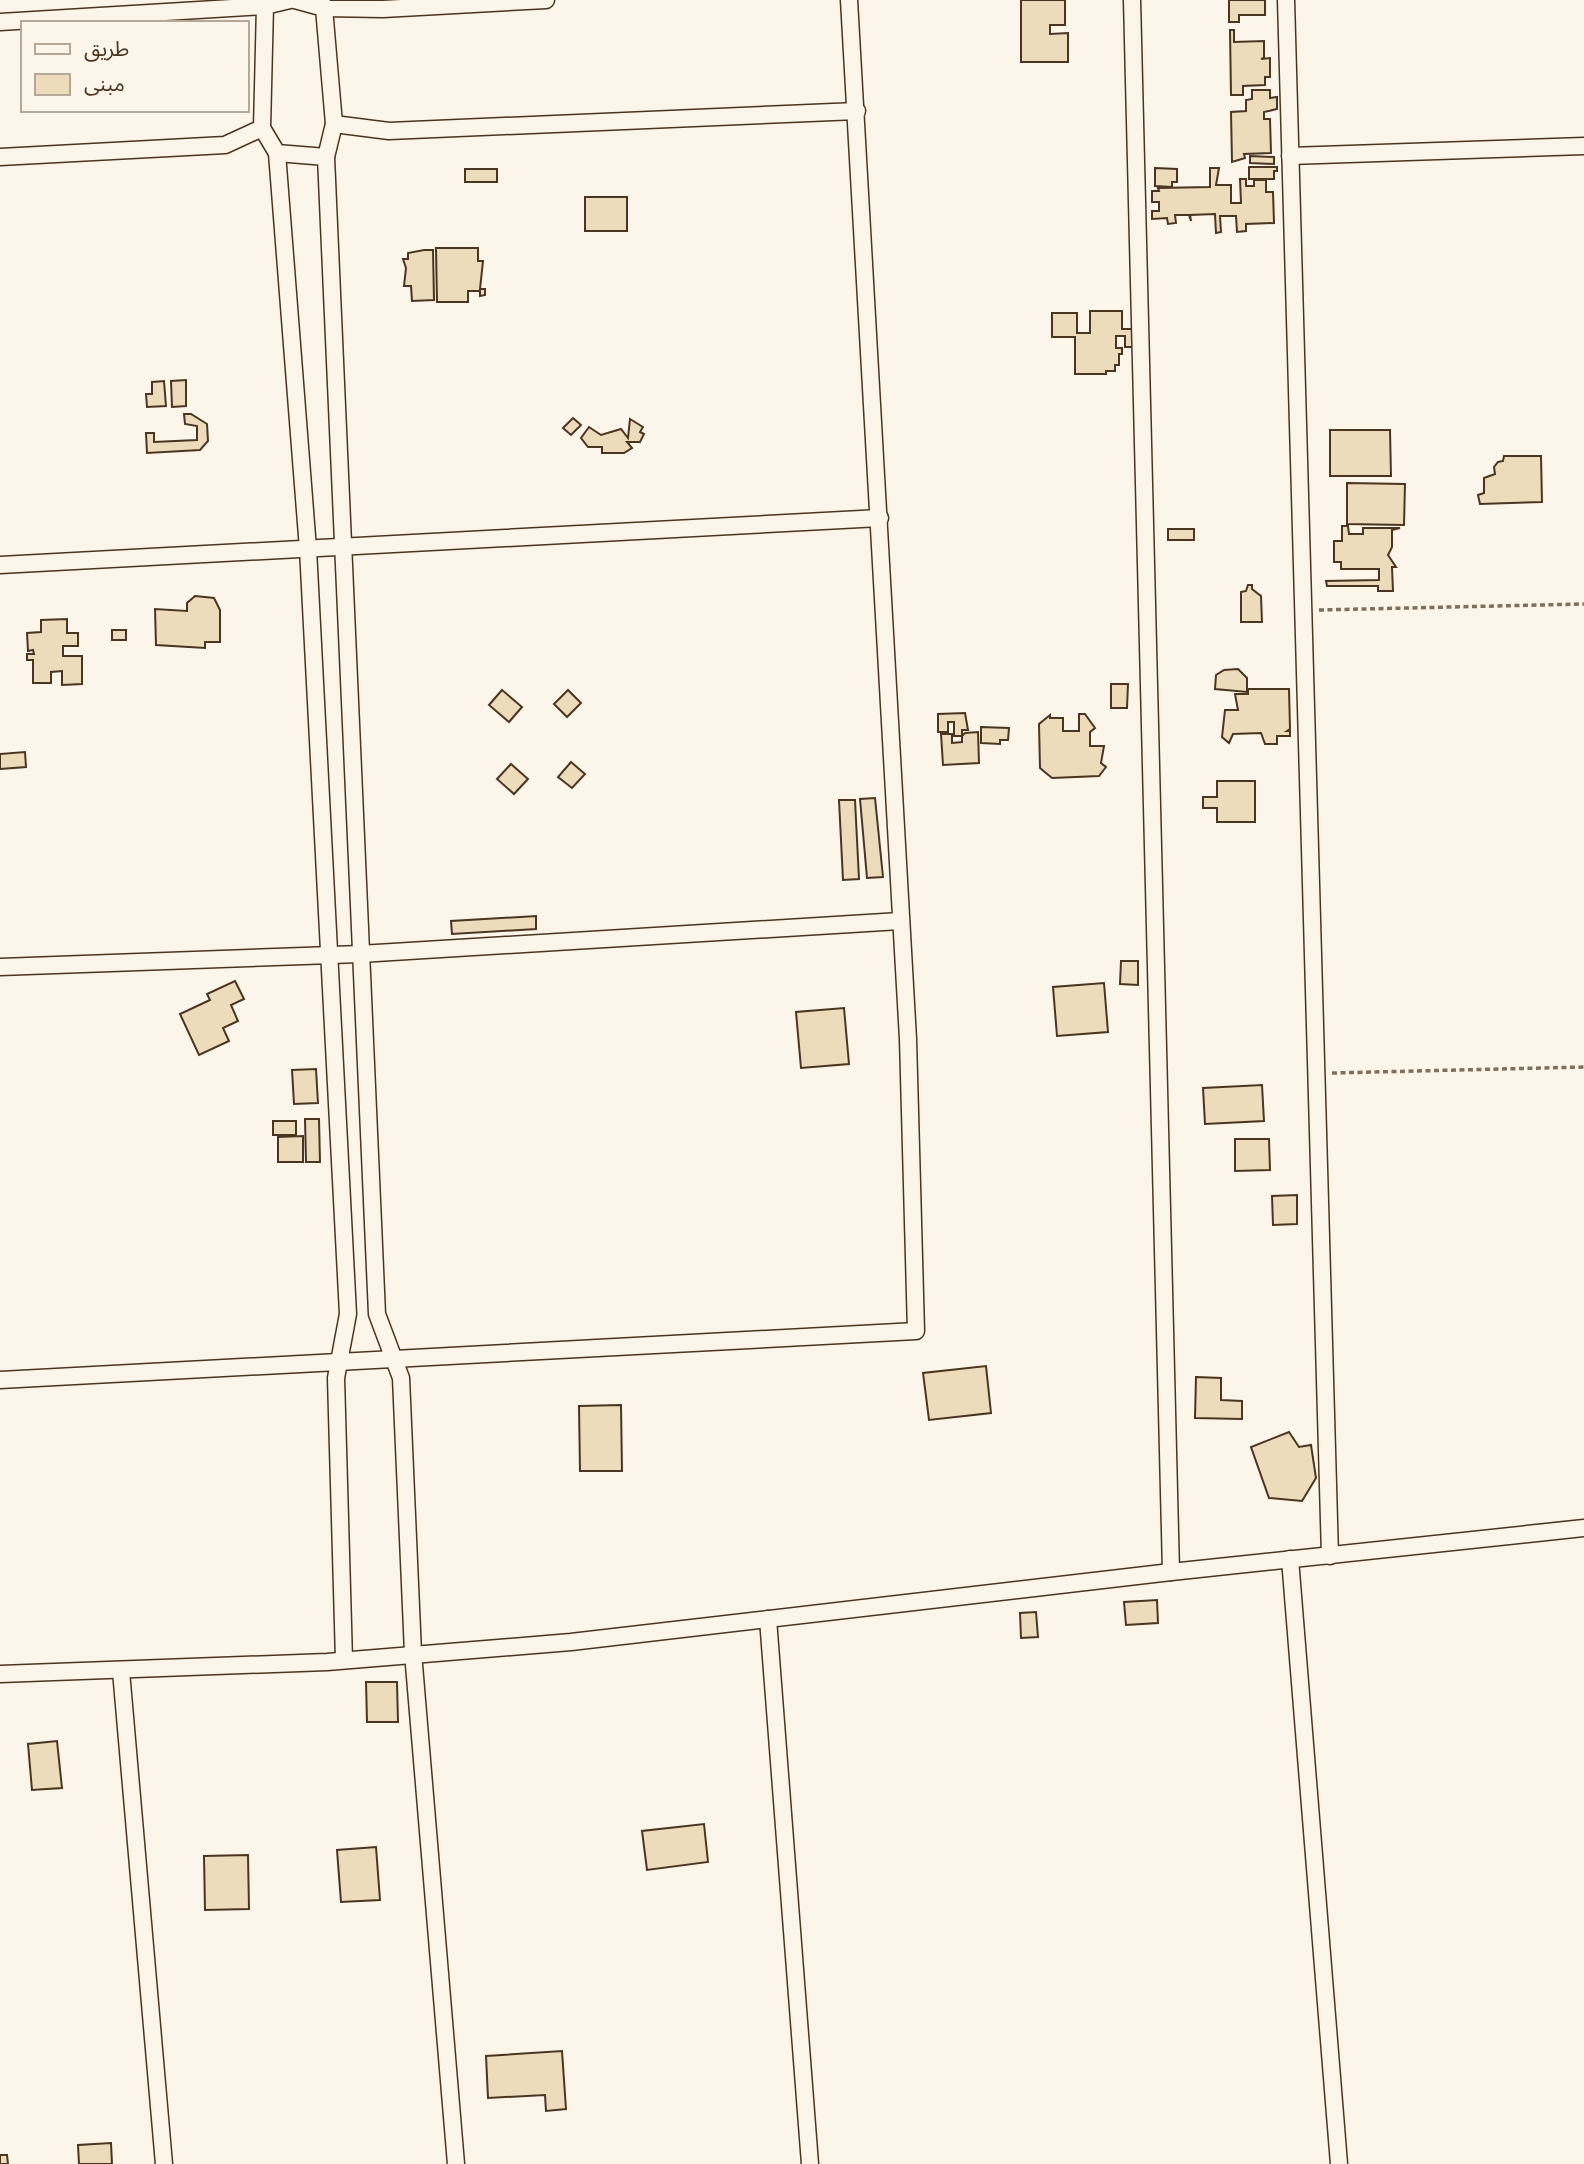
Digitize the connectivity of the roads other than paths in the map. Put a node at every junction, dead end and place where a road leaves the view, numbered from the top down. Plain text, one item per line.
1 (293, 0) edge
2 (546, 0) edge
3 (849, 0) edge
4 (1132, 0) edge
5 (1286, 0) edge
6 (265, 3) edge
7 (323, 4) edge
8 (0, 22) edge
9 (857, 111) junction
10 (334, 124) junction
11 (262, 128) junction
12 (1584, 146) edge
13 (276, 153) junction
14 (1290, 156) junction
15 (0, 157) edge
16 (326, 157) junction
17 (880, 518) junction
18 (342, 548) junction
19 (308, 549) junction
20 (0, 565) edge
21 (901, 921) junction
22 (360, 954) junction
23 (328, 955) junction
24 (0, 967) edge
25 (396, 1360) junction
26 (337, 1362) junction
27 (0, 1380) edge
28 (1584, 1528) edge
29 (1330, 1556) junction
30 (1290, 1559) junction
31 (1171, 1572) junction
32 (768, 1619) junction
33 (413, 1653) junction
34 (344, 1660) junction
35 (121, 1671) junction
36 (0, 1674) edge
37 (164, 2164) edge
38 (456, 2164) edge
39 (810, 2164) edge
40 (1339, 2164) edge

1 - 6 street
1 - 7 street
2 - 7 street
3 - 9 street
4 - 31 street
5 - 14 street
6 - 8 street
6 - 11 street
7 - 10 street
9 - 10 street
9 - 17 street
10 - 16 street
11 - 13 street
11 - 15 street
12 - 14 street
13 - 16 street
13 - 19 street
14 - 29 street
16 - 18 street
17 - 18 street
17 - 21 street
18 - 19 street
18 - 22 street
19 - 20 street
19 - 23 street
21 - 22 street
21 - 25 street
22 - 23 street
22 - 25 street
23 - 24 street
23 - 26 street
25 - 26 street
25 - 33 street
26 - 27 street
26 - 34 street
28 - 29 street
29 - 30 street
30 - 31 street
30 - 40 street
31 - 32 street
32 - 33 street
32 - 39 street
33 - 34 street
33 - 38 street
34 - 35 street
35 - 36 street
35 - 37 street

